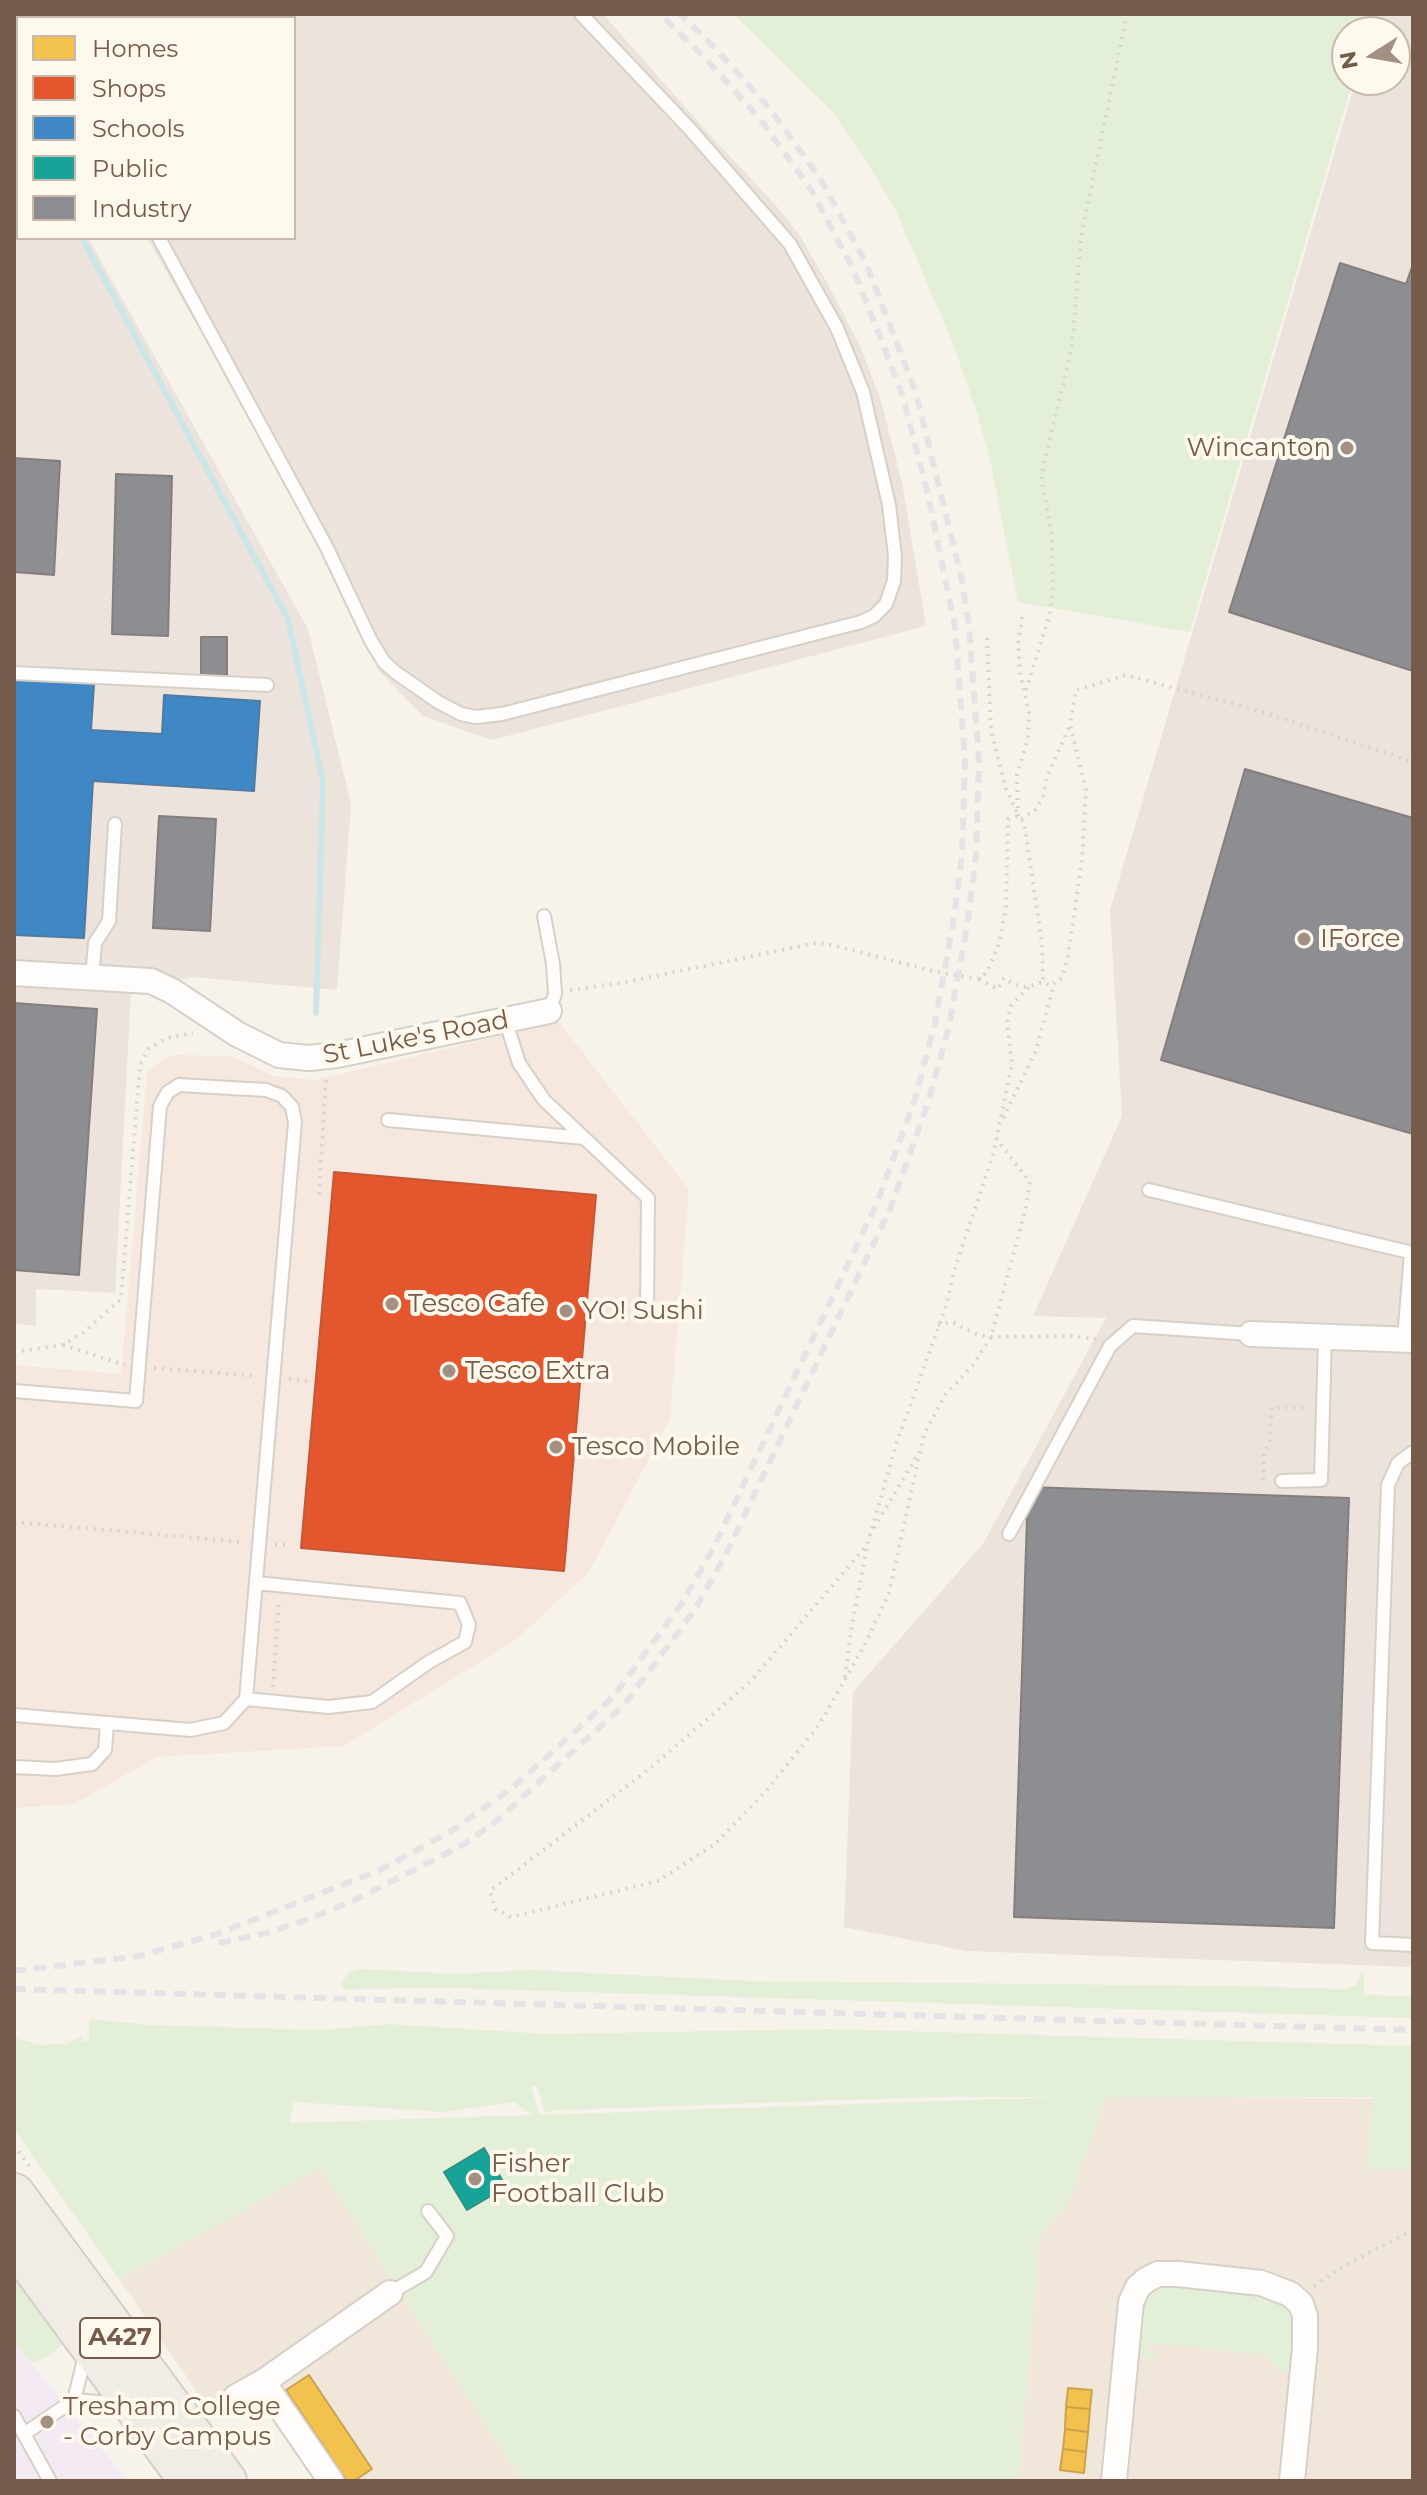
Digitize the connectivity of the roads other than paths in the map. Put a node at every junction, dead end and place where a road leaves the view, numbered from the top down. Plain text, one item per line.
1 (581, 14) edge
2 (160, 240) edge
3 (14, 673) edge
4 (267, 685) dead end
5 (115, 824) dead end
6 (544, 916) dead end
7 (14, 973) edge
8 (92, 978) junction
9 (552, 1002) joint
10 (506, 1022) junction
11 (388, 1120) dead end
12 (584, 1138) junction
13 (1149, 1190) dead end
14 (1412, 1253) edge
15 (647, 1308) dead end
16 (1251, 1334) joint
17 (1325, 1337) junction
18 (1408, 1339) edge
19 (14, 1391) edge
20 (1413, 1452) edge
21 (1282, 1481) dead end
22 (1009, 1534) dead end
23 (256, 1583) junction
24 (246, 1699) junction
25 (14, 1715) edge
26 (107, 1723) junction
27 (14, 1767) edge
28 (1413, 1945) edge
29 (14, 2194) edge
30 (428, 2211) dead end
31 (14, 2242) edge
32 (390, 2293) joint
33 (89, 2344) junction
34 (263, 2382) junction
35 (236, 2397) dead end
36 (74, 2400) junction
37 (134, 2404) junction
38 (14, 2416) edge
39 (24, 2434) junction
40 (50, 2481) edge
41 (190, 2481) edge
42 (226, 2481) edge
43 (331, 2481) edge
44 (1114, 2481) edge
45 (1292, 2481) edge

1 - 2 lane
3 - 4 lane
5 - 8 lane
6 - 9 lane
7 - 8 street, St Luke's Road
8 - 10 street, St Luke's Road
9 - 10 street, St Luke's Road
10 - 12 lane
11 - 12 lane
12 - 15 lane
13 - 14 lane
14 - 18 lane
16 - 17 street
16 - 22 lane
17 - 18 street
17 - 21 lane
19 - 23 lane
20 - 28 lane
23 - 24 lane
23 - 24 lane
24 - 26 lane
25 - 26 lane
26 - 27 lane
29 - 42 highway, A427
30 - 32 lane
31 - 33 highway, A427
32 - 34 street
33 - 36 lane
33 - 37 highway, A427
34 - 35 street
34 - 43 street
36 - 37 lane
36 - 39 lane
37 - 41 highway, A427
38 - 39 lane
39 - 40 lane
44 - 45 street

